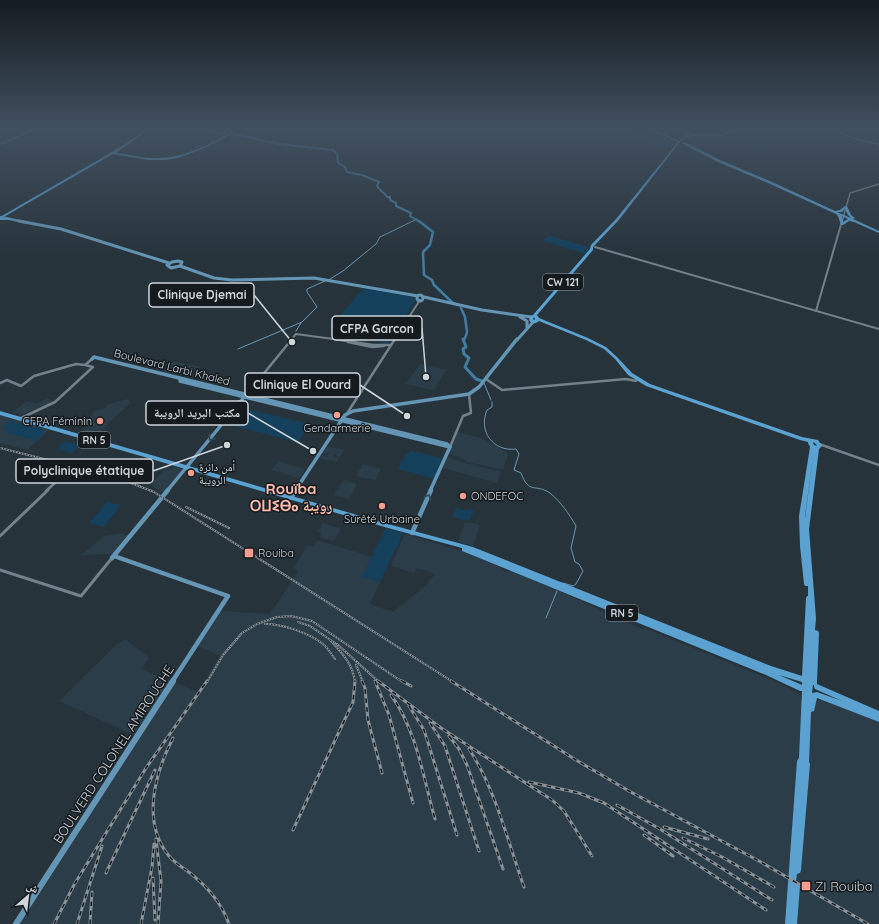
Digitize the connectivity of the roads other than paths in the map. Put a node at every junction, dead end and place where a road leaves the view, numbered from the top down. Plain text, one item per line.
1 (80, 171) edge
2 (80, 171) edge
3 (658, 171) edge
4 (743, 171) edge
5 (879, 184) edge
6 (846, 207) junction
7 (834, 211) junction
8 (8, 213) junction
9 (1, 217) edge
10 (11, 219) junction
11 (856, 220) junction
12 (842, 224) junction
13 (863, 224) junction
14 (879, 231) edge
15 (594, 247) junction
16 (169, 263) junction
17 (180, 266) junction
18 (420, 299) junction
19 (466, 307) junction
20 (816, 311) junction
21 (520, 316) junction
22 (533, 319) junction
23 (544, 322) junction
24 (879, 329) edge
25 (390, 346) junction
26 (92, 359) joint
27 (85, 365) junction
28 (486, 379) junction
29 (636, 381) junction
30 (0, 383) edge
31 (469, 394) junction
32 (246, 396) junction
33 (0, 412) edge
34 (20, 418) junction
35 (343, 418) junction
36 (815, 445) junction
37 (450, 447) junction
38 (879, 465) edge
39 (188, 466) junction
40 (56, 481) dead end
41 (291, 498) junction
42 (412, 533) junction
43 (0, 536) edge
44 (113, 557) junction
45 (491, 558) junction
46 (0, 570) edge
47 (810, 598) junction
48 (803, 679) junction
49 (816, 685) junction
50 (801, 690) junction
51 (816, 695) junction
52 (879, 714) edge
53 (879, 718) edge
54 (803, 765) junction
55 (794, 887) junction
56 (16, 924) edge
57 (789, 924) edge
58 (793, 924) edge

1 - 8 highway
2 - 9 highway
3 - 15 highway
4 - 7 highway
5 - 6 street
6 - 7 highway
6 - 11 highway
6 - 12 street
7 - 11 highway
7 - 12 highway
7 - 13 highway
8 - 9 highway
8 - 10 highway
9 - 10 highway
10 - 16 main road
11 - 14 highway
12 - 13 highway
12 - 20 street
13 - 14 highway
15 - 20 street
15 - 22 highway
16 - 17 main road
16 - 17 main road
17 - 18 main road
18 - 19 main road
18 - 25 street
19 - 21 main road
19 - 22 main road
20 - 24 street
21 - 22 main road
21 - 22 main road
22 - 23 highway
22 - 23 highway
22 - 28 main road
23 - 29 highway
23 - 36 highway
25 - 32 street
25 - 35 street
26 - 27 street
26 - 32 main road, Boulevard Larbi Khaled
27 - 30 street
27 - 34 street
28 - 29 street
28 - 31 main road
29 - 36 highway
31 - 35 main road
31 - 37 street
32 - 35 main road, Boulevard Larbi Khaled
32 -> 39 main road
33 - 34 highway, RN 5
34 - 39 highway, RN 5
35 - 37 main road, Boulevard Larbi Khaled
35 - 41 main road
36 - 38 street
36 - 47 highway
42 -> 37 main road
39 - 41 highway, RN 5
39 - 44 main road
40 - 43 street
41 - 42 highway, RN 5
42 - 45 highway, RN 5
44 - 46 street
44 - 56 main road, BOULVERD COLONEL AMIROUCHE
45 - 48 highway, RN 5
45 - 50 highway, RN 5
47 - 48 highway
47 - 49 highway
47 - 54 highway
48 - 49 highway
48 - 50 highway
49 - 51 highway
49 - 52 highway
50 - 51 highway
50 - 54 highway
51 - 53 highway
51 - 54 highway
54 - 55 highway
55 - 57 highway
55 - 58 highway

